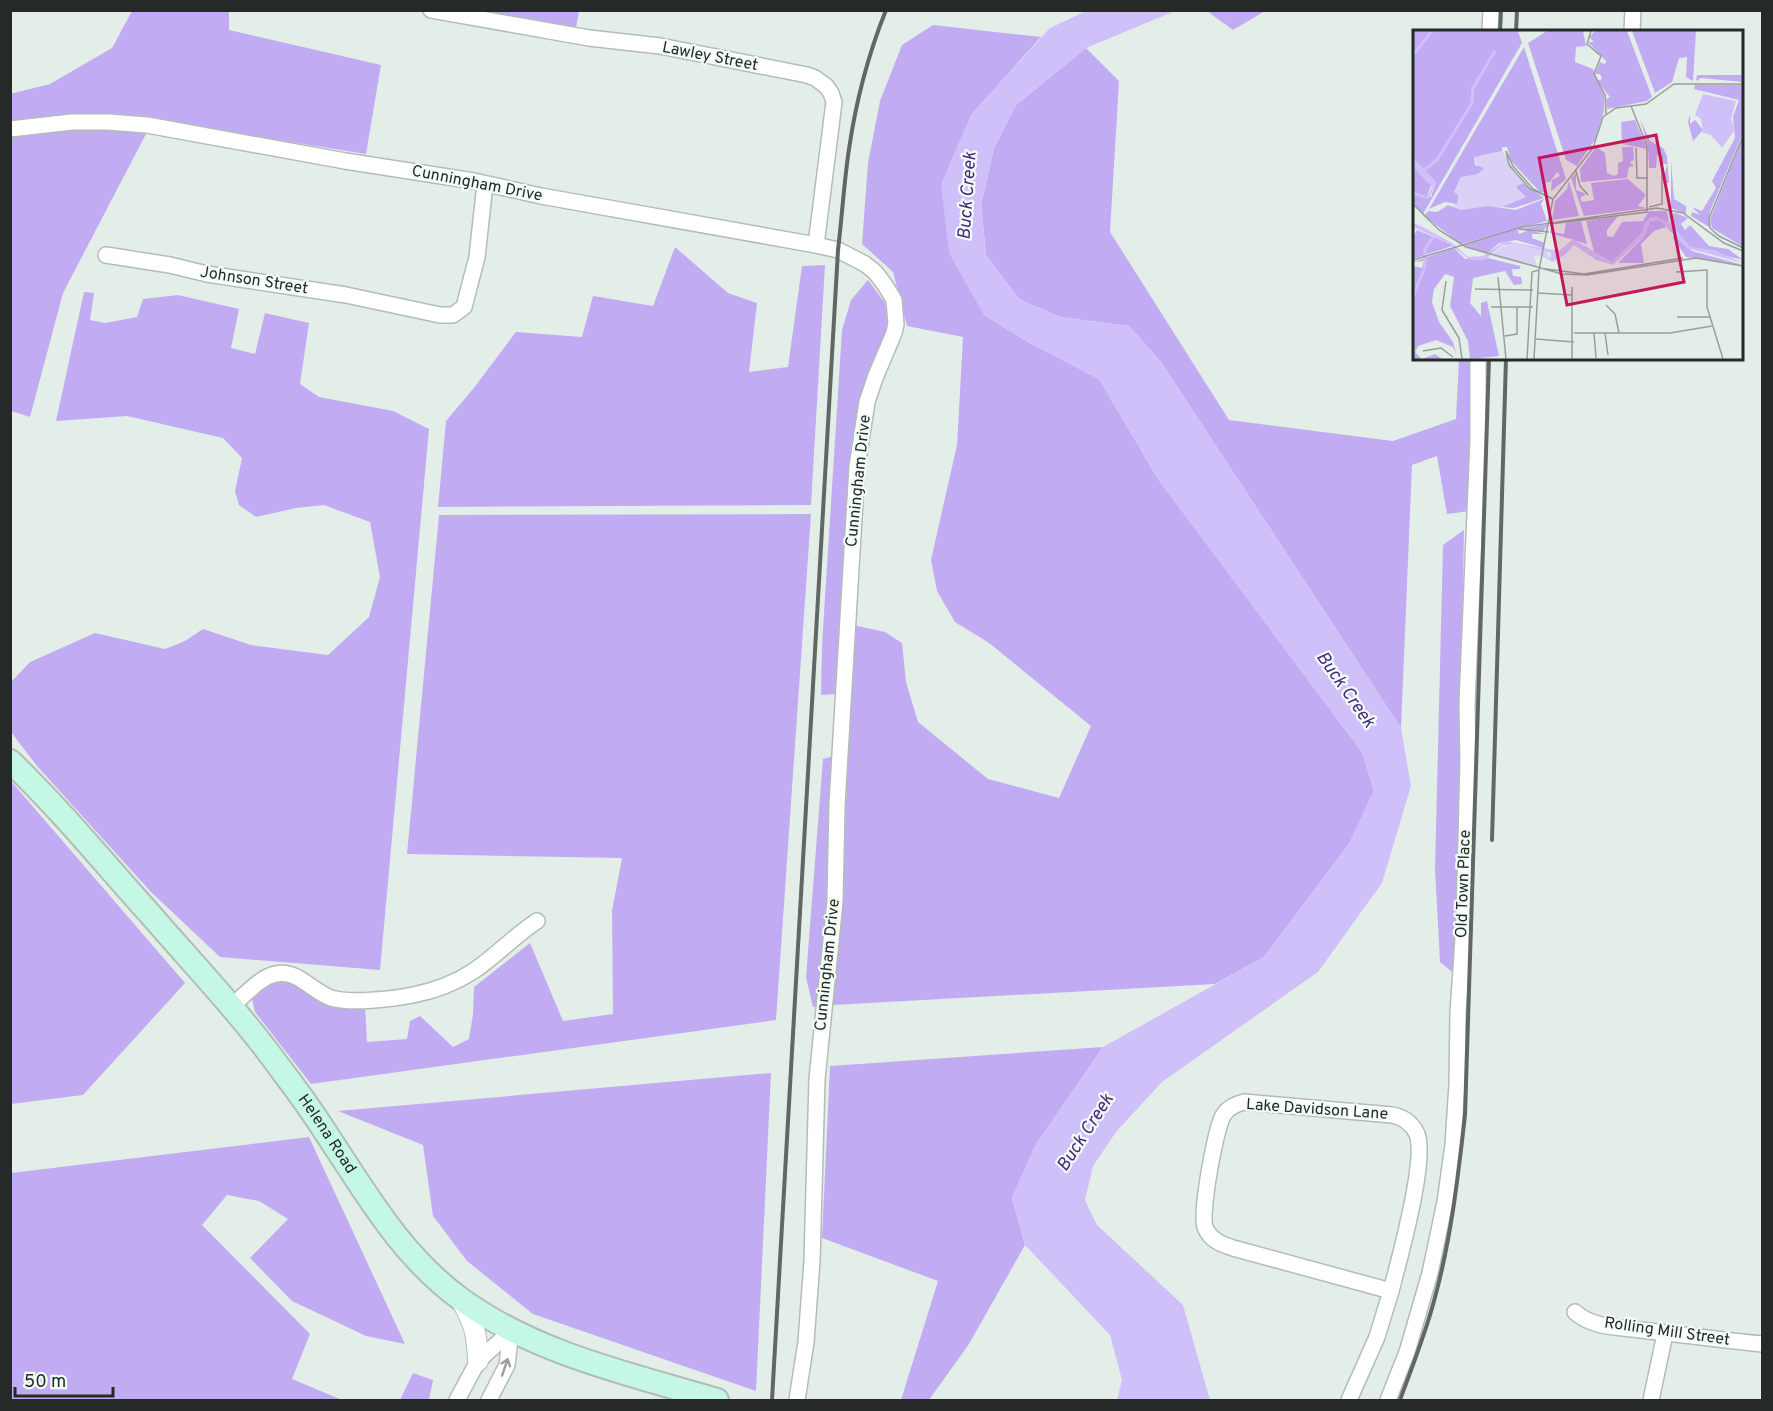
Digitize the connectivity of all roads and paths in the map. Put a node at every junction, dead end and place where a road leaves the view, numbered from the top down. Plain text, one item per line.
1 (431, 10) edge
2 (1491, 10) edge
3 (1633, 10) edge
4 (1490, 30) edge
5 (1632, 30) edge
6 (10, 129) edge
7 (485, 184) junction
8 (816, 245) junction
9 (106, 255) dead end
10 (1478, 360) edge
11 (10, 761) edge
12 (537, 921) dead end
13 (231, 1007) junction
14 (1391, 1291) junction
15 (460, 1298) junction
16 (1575, 1312) dead end
17 (511, 1331) junction
18 (1665, 1334) junction
19 (1762, 1344) edge
20 (478, 1360) junction
21 (457, 1401) edge
22 (489, 1401) edge
23 (717, 1401) edge
24 (797, 1401) edge
25 (1349, 1401) edge
26 (1388, 1401) edge
27 (1651, 1401) edge

1 - 8 street, Lawley Street
2 - 4 street
3 - 5 street
6 - 7 street, Cunningham Drive
7 - 8 street, Cunningham Drive
7 - 9 street, Johnson Street
8 - 24 street, Cunningham Drive
10 - 26 street, Old Town Place
11 - 13 main road, Helena Road
12 - 13 street
13 - 15 main road, Helena Road
14 - 14 street, Lake Davidson Lane
14 - 25 street, Lake Davidson Lane
15 - 17 main road, Helena Road
15 - 20 street
16 - 18 street, Rolling Mill Street
17 - 20 street
22 -> 17 street
17 - 23 main road, Helena Road
18 - 19 street, Rolling Mill Street
18 - 27 street
20 - 21 street

